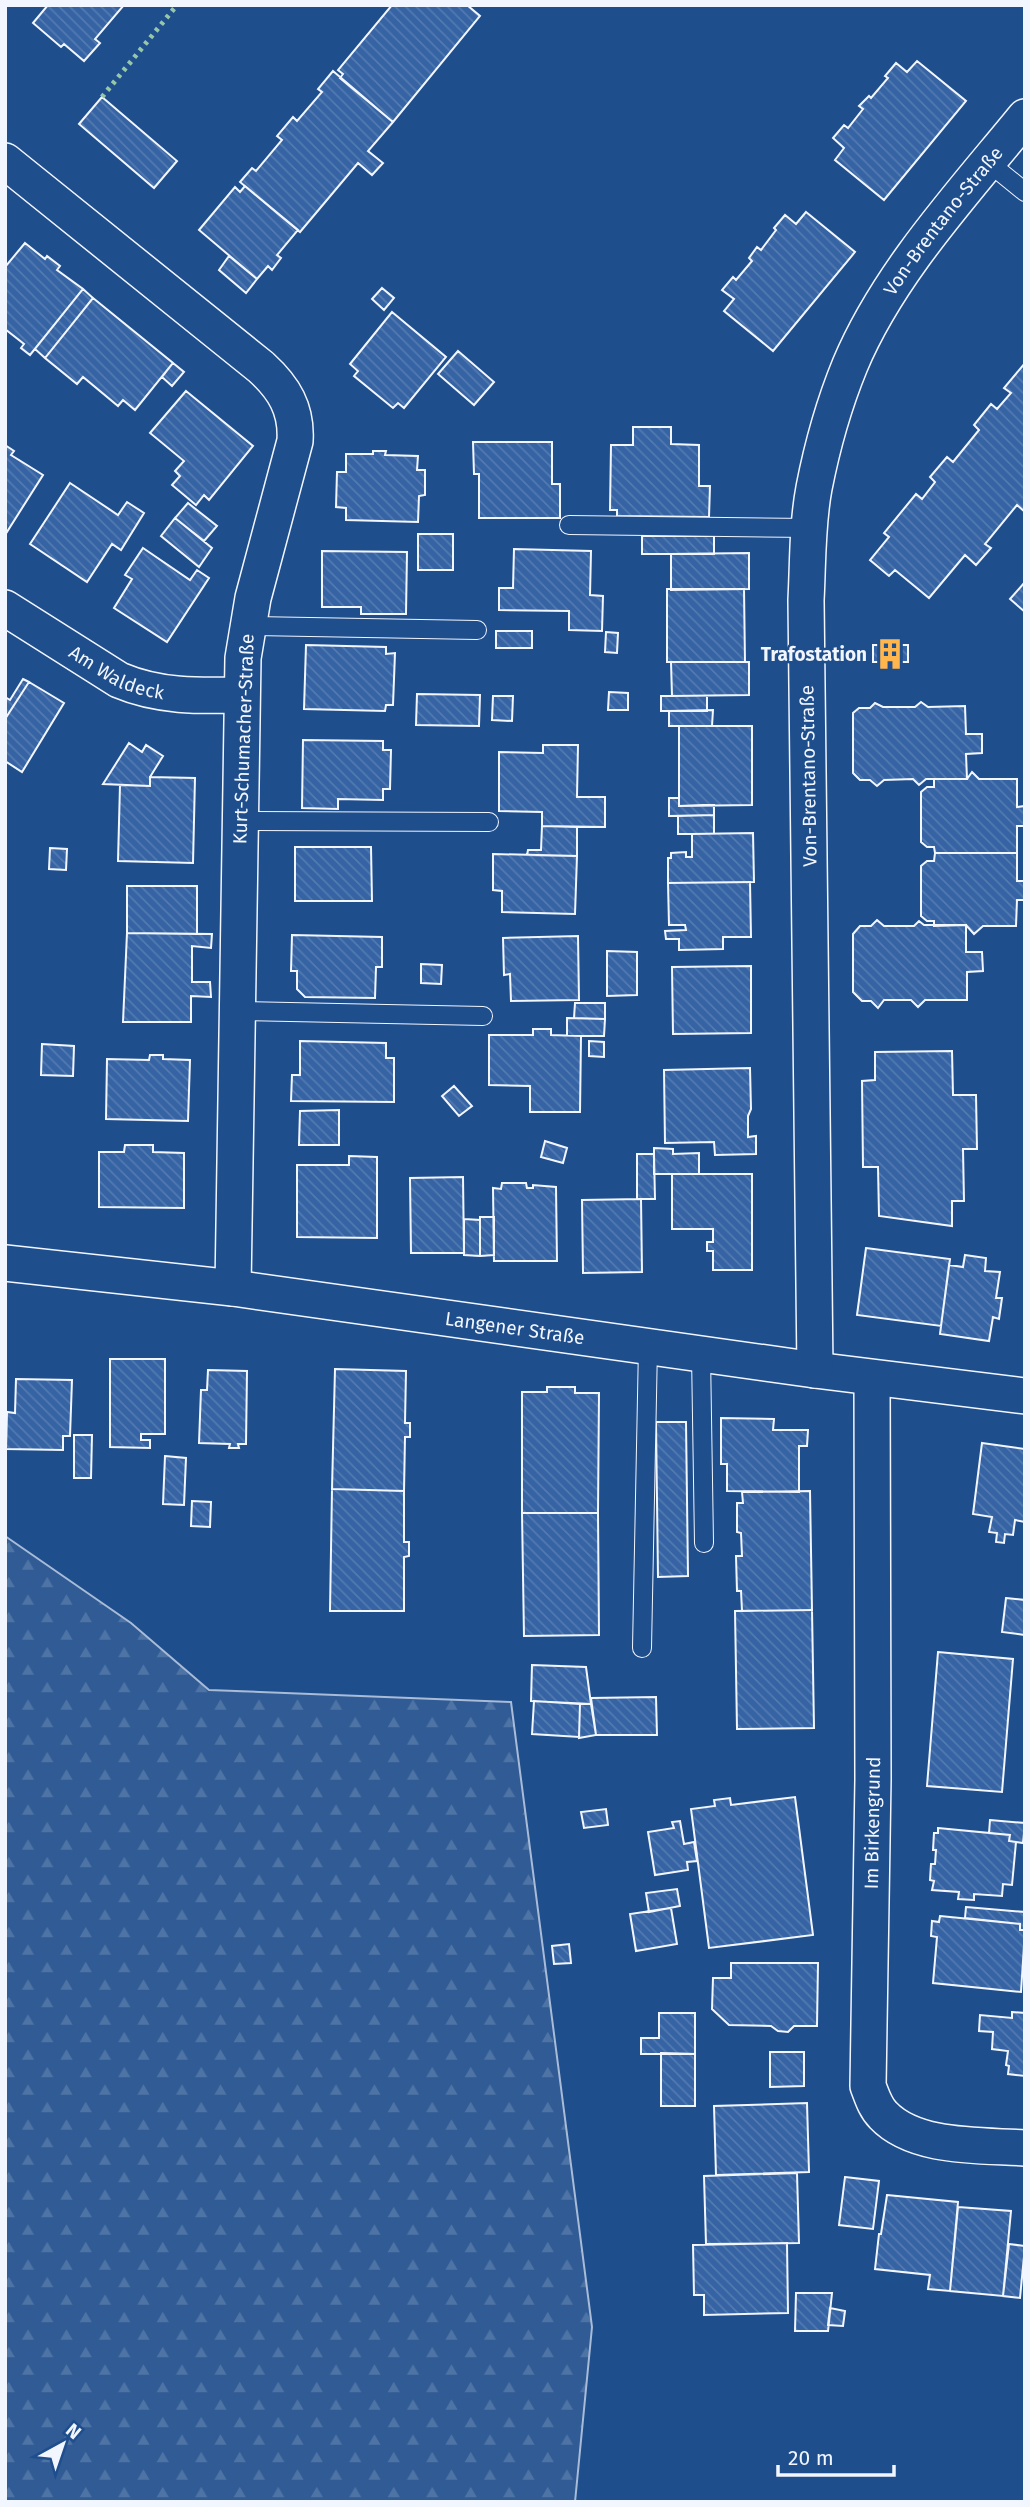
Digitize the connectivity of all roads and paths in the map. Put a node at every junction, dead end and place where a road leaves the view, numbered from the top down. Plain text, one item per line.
1 (1025, 117) edge
2 (5, 161) edge
3 (988, 162) junction
4 (1025, 192) edge
5 (569, 525) dead end
6 (809, 528) junction
7 (5, 608) edge
8 (247, 626) junction
9 (477, 630) dead end
10 (241, 695) junction
11 (239, 821) junction
12 (489, 822) dead end
13 (236, 1012) junction
14 (483, 1016) dead end
15 (5, 1263) edge
16 (233, 1288) junction
17 (648, 1346) junction
18 (701, 1354) junction
19 (815, 1370) junction
20 (872, 1378) junction
21 (1025, 1396) edge
22 (704, 1543) dead end
23 (642, 1648) dead end
24 (1025, 2148) edge

1 - 3 street, Von-Brentano-Straße
2 - 8 street, Kurt-Schumacher-Straße
3 - 4 lane
3 - 6 street, Von-Brentano-Straße
5 - 6 lane
6 - 19 street, Von-Brentano-Straße
7 - 10 street, Am Waldeck
8 - 9 lane
8 - 10 street, Kurt-Schumacher-Straße
10 - 11 street, Kurt-Schumacher-Straße
11 - 12 lane
11 - 13 street, Kurt-Schumacher-Straße
13 - 14 lane
13 - 16 street, Kurt-Schumacher-Straße
15 - 16 street, Langener Straße
16 - 17 street, Langener Straße
17 - 18 street, Langener Straße
17 - 23 lane
18 - 19 street, Langener Straße
18 - 22 lane
19 - 20 street, Langener Straße
20 - 21 street, Langener Straße
20 - 24 street, Im Birkengrund

